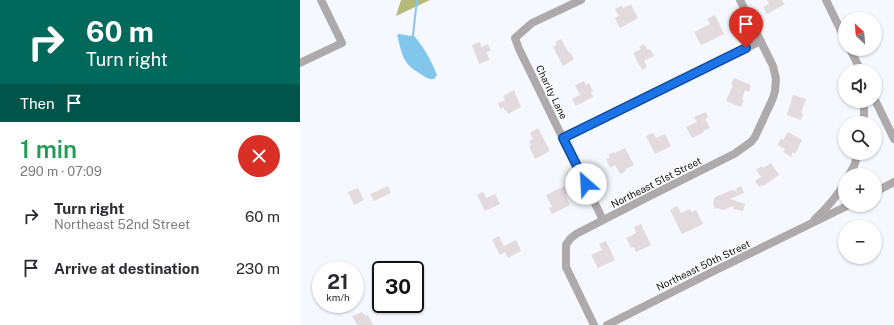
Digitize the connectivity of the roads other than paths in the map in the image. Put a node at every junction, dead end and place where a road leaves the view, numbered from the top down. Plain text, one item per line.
1 (321, 0) edge
2 (581, 0) edge
3 (740, 0) edge
4 (826, 0) edge
5 (838, 25) edge
6 (761, 41) junction
7 (300, 63) edge
8 (879, 108) edge
9 (563, 138) junction
10 (894, 139) edge
11 (894, 182) edge
12 (882, 188) edge
13 (838, 194) edge
14 (838, 210) edge
15 (603, 220) junction
16 (809, 225) junction
17 (594, 325) edge
18 (608, 325) edge

1 - 7 street
2 - 9 street, Charity Lane
3 - 6 street
4 - 5 street
6 - 9 street
6 - 15 street, Northeast 51st Street
8 - 10 street
9 - 15 street, Charity Lane
11 - 12 street
13 - 16 street, Northeast 50th Street
14 - 16 street, Northeast 50th Street
15 - 17 street, Northeast 51st Street
16 - 18 street, Northeast 50th Street

